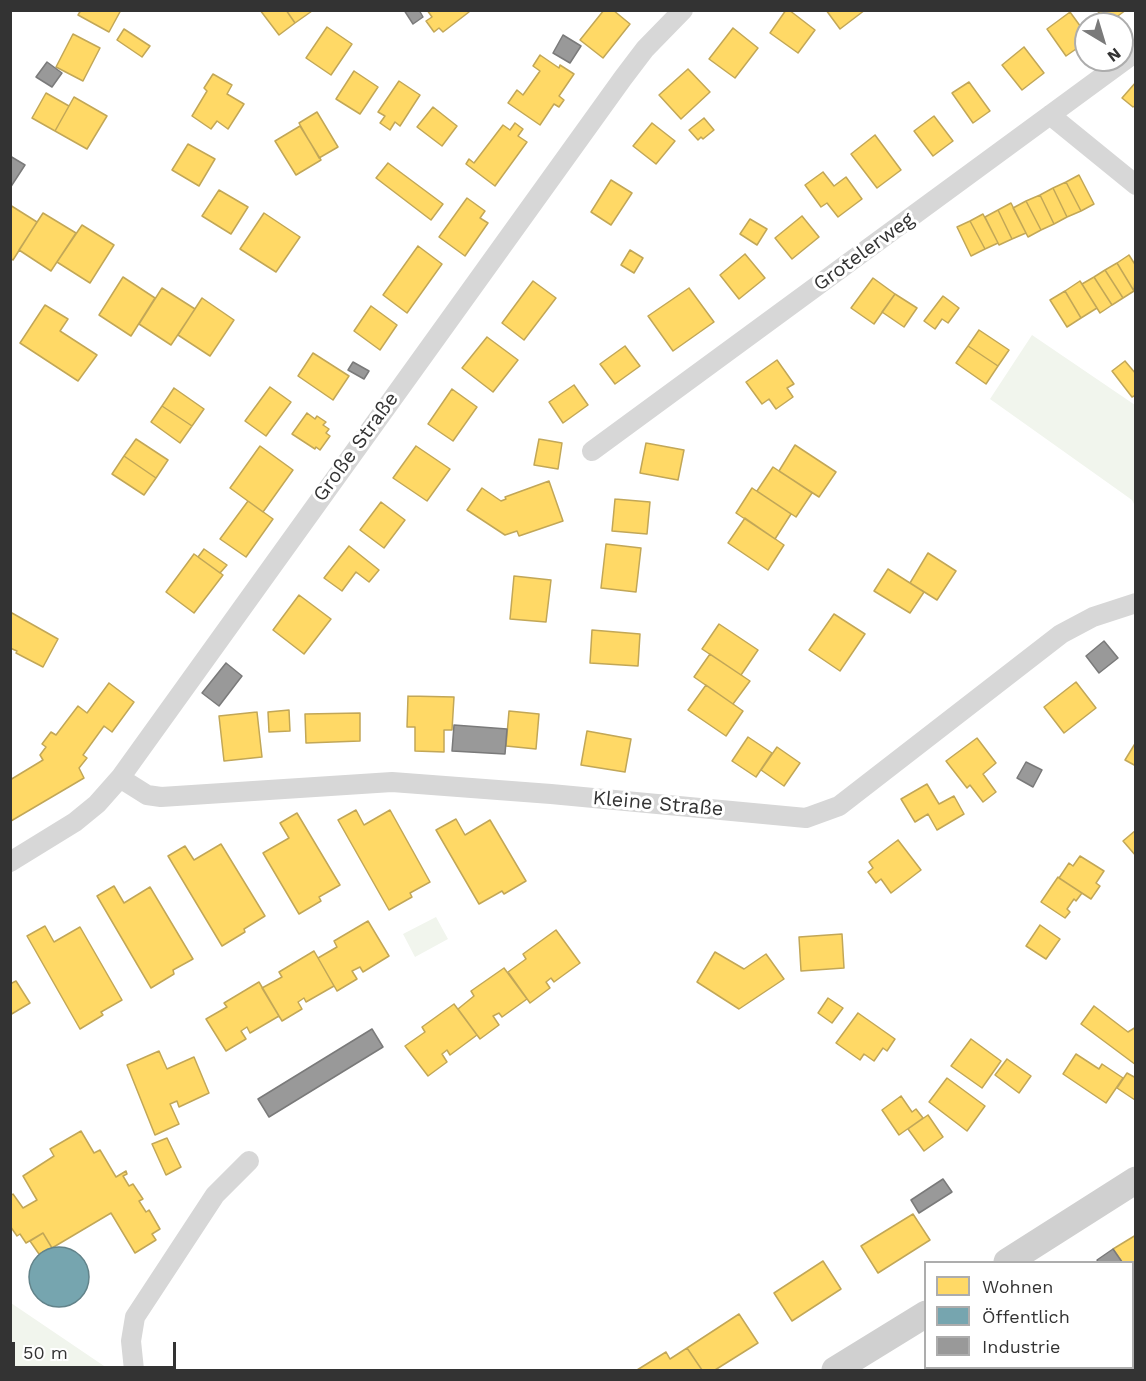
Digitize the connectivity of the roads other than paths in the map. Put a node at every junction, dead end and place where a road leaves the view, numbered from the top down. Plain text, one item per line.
1 (683, 10) edge
2 (1136, 52) edge
3 (1050, 115) junction
4 (1136, 185) edge
5 (592, 451) dead end
6 (1136, 603) edge
7 (120, 778) junction
8 (10, 862) edge
9 (249, 1161) dead end
10 (1136, 1180) edge
11 (1010, 1261) edge
12 (924, 1315) edge
13 (135, 1371) edge
14 (835, 1371) edge

1 - 7 street, Große Straße
2 - 3 street, Grotelerweg
3 - 4 street
3 - 5 street, Grotelerweg
6 - 7 street, Kleine Straße
7 - 8 street, Große Straße
9 - 13 street
10 - 11 main road
12 - 14 main road

